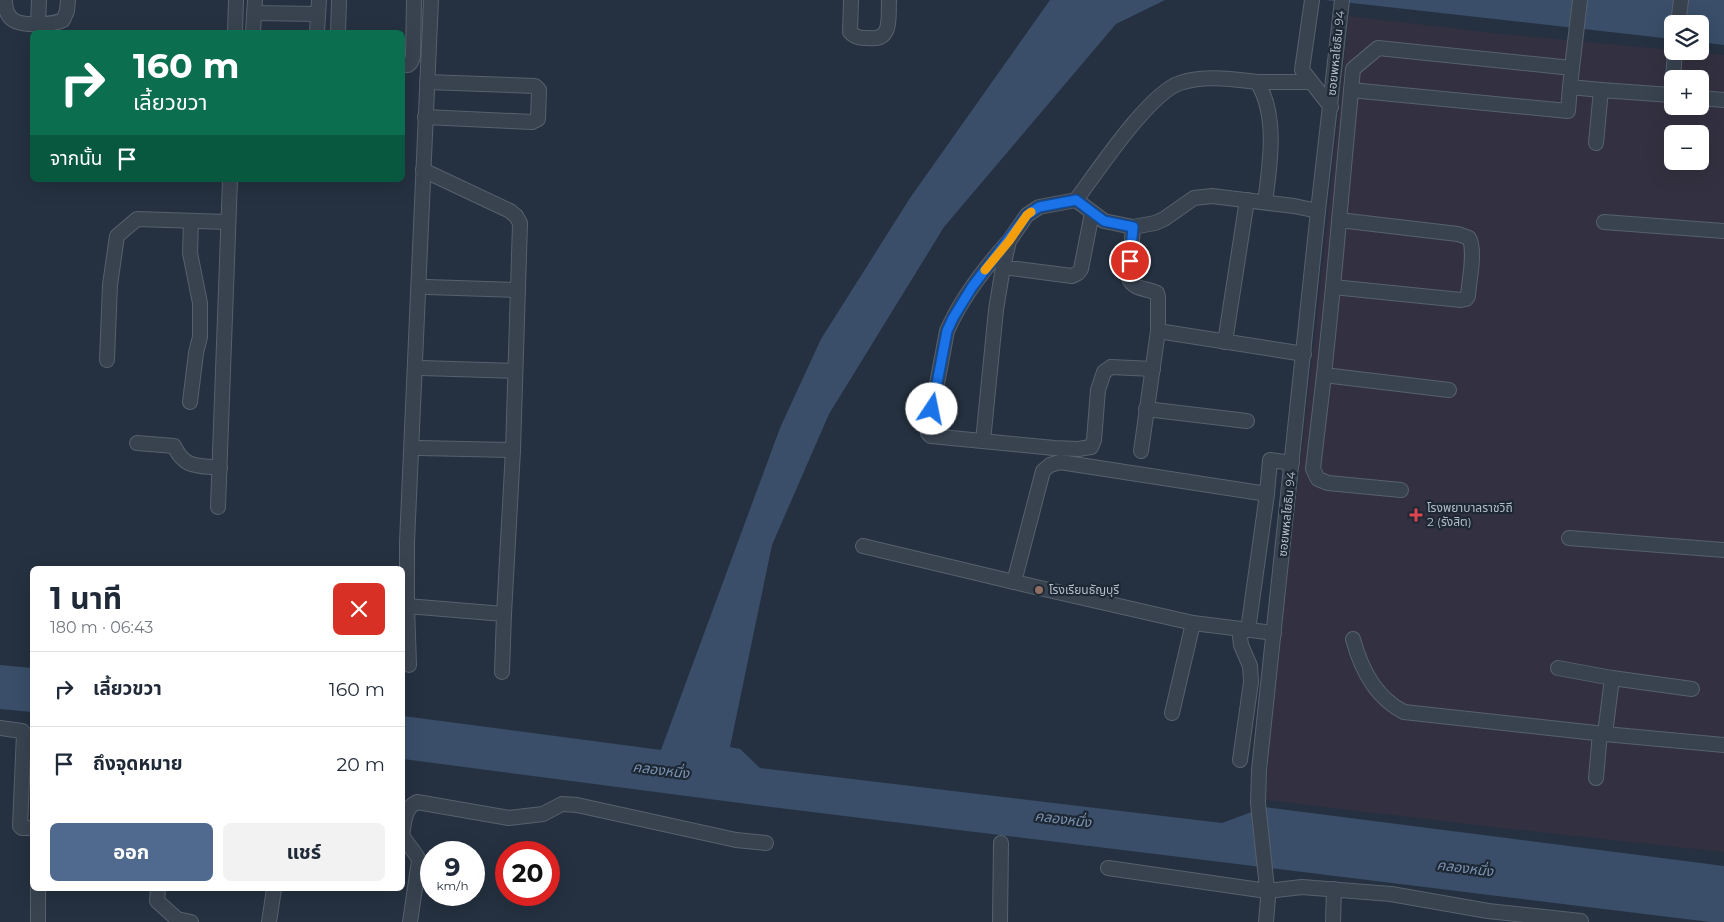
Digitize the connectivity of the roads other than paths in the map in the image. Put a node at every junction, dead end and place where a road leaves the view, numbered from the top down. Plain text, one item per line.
1 (5, 0) edge
2 (40, 0) edge
3 (68, 0) edge
4 (236, 0) edge
5 (339, 0) edge
6 (414, 0) edge
7 (431, 0) edge
8 (851, 0) edge
9 (889, 0) edge
10 (1580, 0) edge
11 (1681, 0) edge
12 (1312, 5) edge
13 (1342, 6) edge
14 (255, 7) edge
15 (318, 7) edge
16 (1679, 15) edge
17 (38, 24) junction
18 (235, 30) edge
19 (253, 30) edge
20 (317, 30) edge
21 (338, 30) edge
22 (405, 65) edge
23 (1572, 68) junction
24 (427, 82) junction
25 (1257, 82) junction
26 (1311, 82) junction
27 (1570, 87) junction
28 (1351, 90) junction
29 (1601, 90) junction
30 (1664, 94) edge
31 (1709, 99) edge
32 (1724, 100) edge
33 (1331, 107) junction
34 (425, 117) junction
35 (1596, 143) dead end
36 (423, 170) junction
37 (230, 182) edge
38 (1076, 200) junction
39 (1247, 200) junction
40 (1265, 202) junction
41 (1318, 211) junction
42 (1092, 213) junction
43 (1340, 220) junction
44 (191, 221) junction
45 (228, 222) junction
46 (1604, 222) dead end
47 (1133, 227) junction
48 (1724, 231) edge
49 (1009, 241) junction
50 (1003, 267) junction
51 (427, 287) dead end
52 (1333, 287) junction
53 (518, 290) junction
54 (1158, 331) junction
55 (1226, 342) junction
56 (1304, 354) junction
57 (107, 360) dead end
58 (421, 368) dead end
59 (1153, 369) junction
60 (515, 371) junction
61 (1324, 375) junction
62 (1449, 390) dead end
63 (190, 402) dead end
64 (1146, 409) junction
65 (1247, 421) dead end
66 (983, 441) junction
67 (137, 443) dead end
68 (419, 448) dead end
69 (513, 450) junction
70 (1140, 451) dead end
71 (1292, 463) junction
72 (220, 468) junction
73 (1401, 490) dead end
74 (1266, 494) junction
75 (218, 507) dead end
76 (1568, 538) dead end
77 (864, 546) dead end
78 (1724, 550) edge
79 (1014, 582) junction
80 (407, 606) junction
81 (504, 614) junction
82 (1193, 623) junction
83 (1243, 629) junction
84 (1274, 632) junction
85 (1354, 639) dead end
86 (409, 665) dead end
87 (1558, 668) dead end
88 (502, 672) dead end
89 (1612, 678) junction
90 (1692, 689) dead end
91 (1172, 713) dead end
92 (0, 728) edge
93 (1603, 734) junction
94 (1724, 745) edge
95 (1240, 760) dead end
96 (1596, 778) dead end
97 (405, 818) edge
98 (30, 828) edge
99 (405, 840) edge
100 (766, 843) dead end
101 (1001, 843) dead end
102 (1108, 868) dead end
103 (1266, 887) junction
104 (1334, 889) junction
105 (38, 891) edge
106 (158, 891) edge
107 (274, 891) edge
108 (1488, 916) edge
109 (1581, 921) edge
110 (38, 922) edge
111 (192, 922) edge
112 (269, 922) edge
113 (410, 922) edge
114 (1000, 922) edge
115 (1266, 922) edge
116 (1333, 922) edge

1 - 17 street
2 - 17 street
3 - 17 street
4 - 18 street
5 - 21 street
6 - 22 street
7 - 24 street
8 - 9 street
10 - 23 street
11 - 16 street
12 - 26 street, ซอยพหลโยธิน 94
13 - 33 street, ซอยพหลโยธิน 94
14 - 15 street
14 - 19 street
15 - 20 street
23 - 27 street
23 - 28 street
24 - 34 street
24 - 34 street
25 - 26 street
25 - 38 street
25 - 40 street
26 - 33 street, ซอยพหลโยธิน 94
27 - 28 street
27 - 29 street
28 - 43 street
29 - 30 street
29 - 35 street
31 - 32 street
33 - 41 street, ซอยพหลโยธิน 94
34 - 36 street
36 - 53 street
36 - 80 street
37 - 45 street
38 - 42 street
38 - 49 street
39 - 40 street
39 - 47 street
39 - 55 street
40 - 41 street
41 - 56 street, ซอยพหลโยธิน 94
42 - 47 street
42 - 50 street
43 - 52 street
43 - 52 street
44 - 45 street
44 - 57 street
44 - 63 street
45 - 72 street
46 - 48 street
47 - 54 street
49 - 50 street
49 - 66 street
50 - 66 street
51 - 53 street
52 - 61 street
53 - 60 street
54 - 55 street
54 - 59 street
55 - 56 street
56 - 71 street, ซอยพหลโยธิน 94
58 - 60 street
59 - 64 street
59 - 66 street
60 - 69 street
61 - 62 street
61 - 73 street
64 - 65 street
64 - 70 street
67 - 72 street
68 - 69 street
69 - 81 street
71 - 74 street
71 - 84 street, ซอยพหลโยธิน 94
72 - 75 street
74 - 79 street
74 - 83 street
76 - 78 street
77 - 79 street
79 - 82 street
80 - 81 street
80 - 86 street
81 - 88 street
82 - 83 street
82 - 91 street
83 - 84 street
83 - 95 street
84 - 103 street, ซอยพหลโยธิน 94
85 - 93 street
87 - 89 street
89 - 90 street
89 - 93 street
92 - 98 street
93 - 94 street
93 - 96 street
97 - 100 street
99 - 113 street
101 - 114 street
102 - 103 street
103 - 104 street
103 - 115 street, ซอยพหลโยธิน 94
104 - 108 street
104 - 116 street
105 - 110 street
106 - 111 street
107 - 112 street
108 - 109 street

